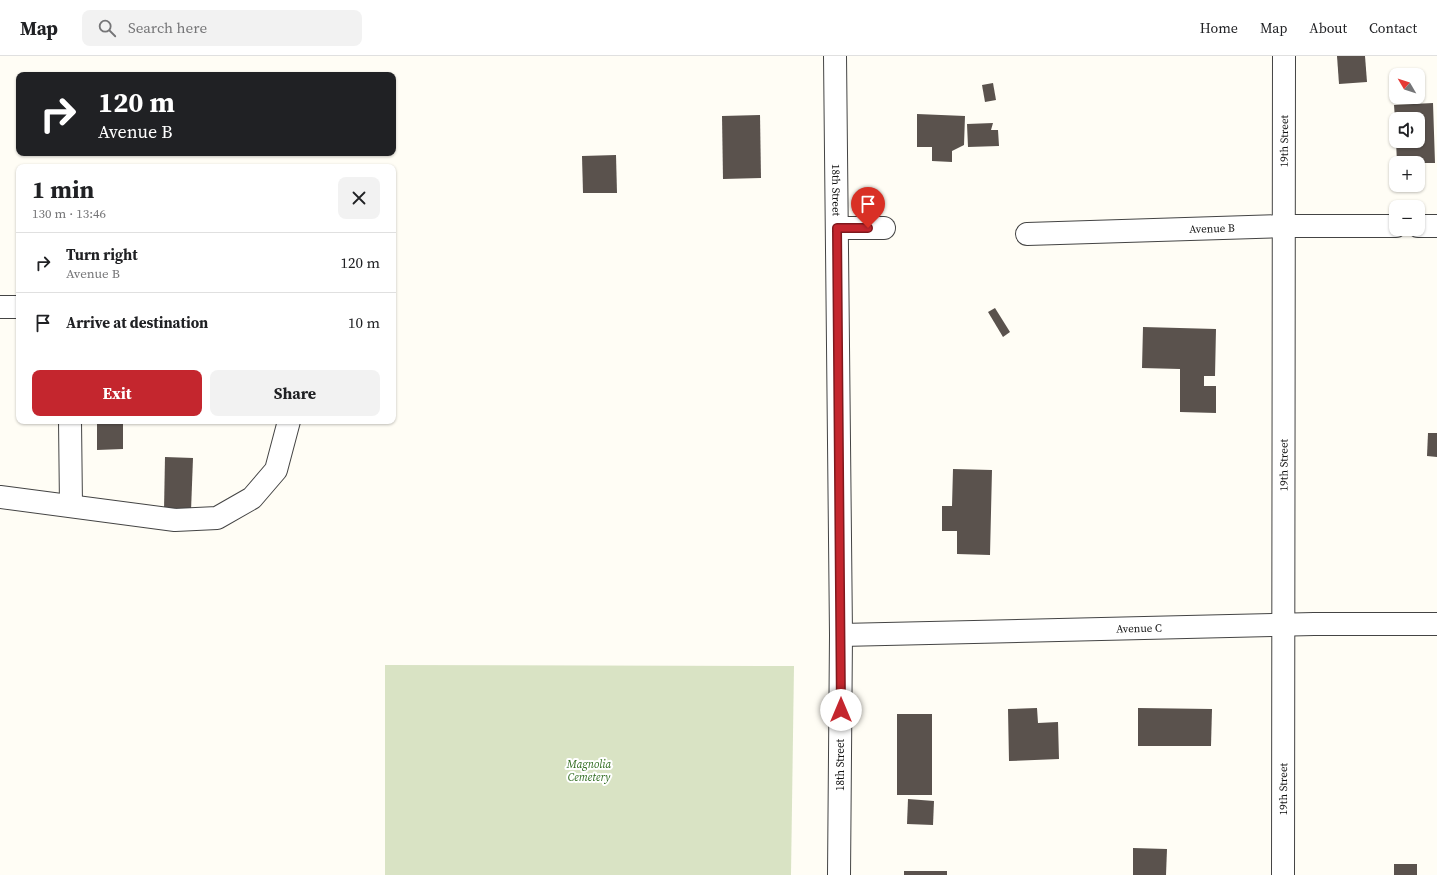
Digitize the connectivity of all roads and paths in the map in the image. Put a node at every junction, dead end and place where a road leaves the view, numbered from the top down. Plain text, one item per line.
1 (835, 56) edge
2 (1284, 56) edge
3 (1284, 226) junction
4 (1389, 226) edge
5 (1425, 226) edge
6 (1437, 226) edge
7 (837, 228) junction
8 (884, 228) dead end
9 (1027, 234) dead end
10 (0, 307) edge
11 (16, 307) edge
12 (70, 424) edge
13 (288, 424) edge
14 (0, 497) edge
15 (71, 506) junction
16 (1283, 624) junction
17 (1437, 624) edge
18 (841, 635) junction
19 (839, 875) edge
20 (1283, 875) edge

1 - 7 street, 18th Street
2 - 3 street, 19th Street
3 - 4 street, Avenue B
3 - 9 street, Avenue B
3 - 16 street, 19th Street
5 - 6 street
7 - 8 street
7 - 18 street, 18th Street
10 - 11 street
12 - 15 street
13 - 15 street
14 - 15 street
16 - 17 street, Avenue C
16 - 18 street, Avenue C
16 - 20 street, 19th Street
18 - 19 street, 18th Street

